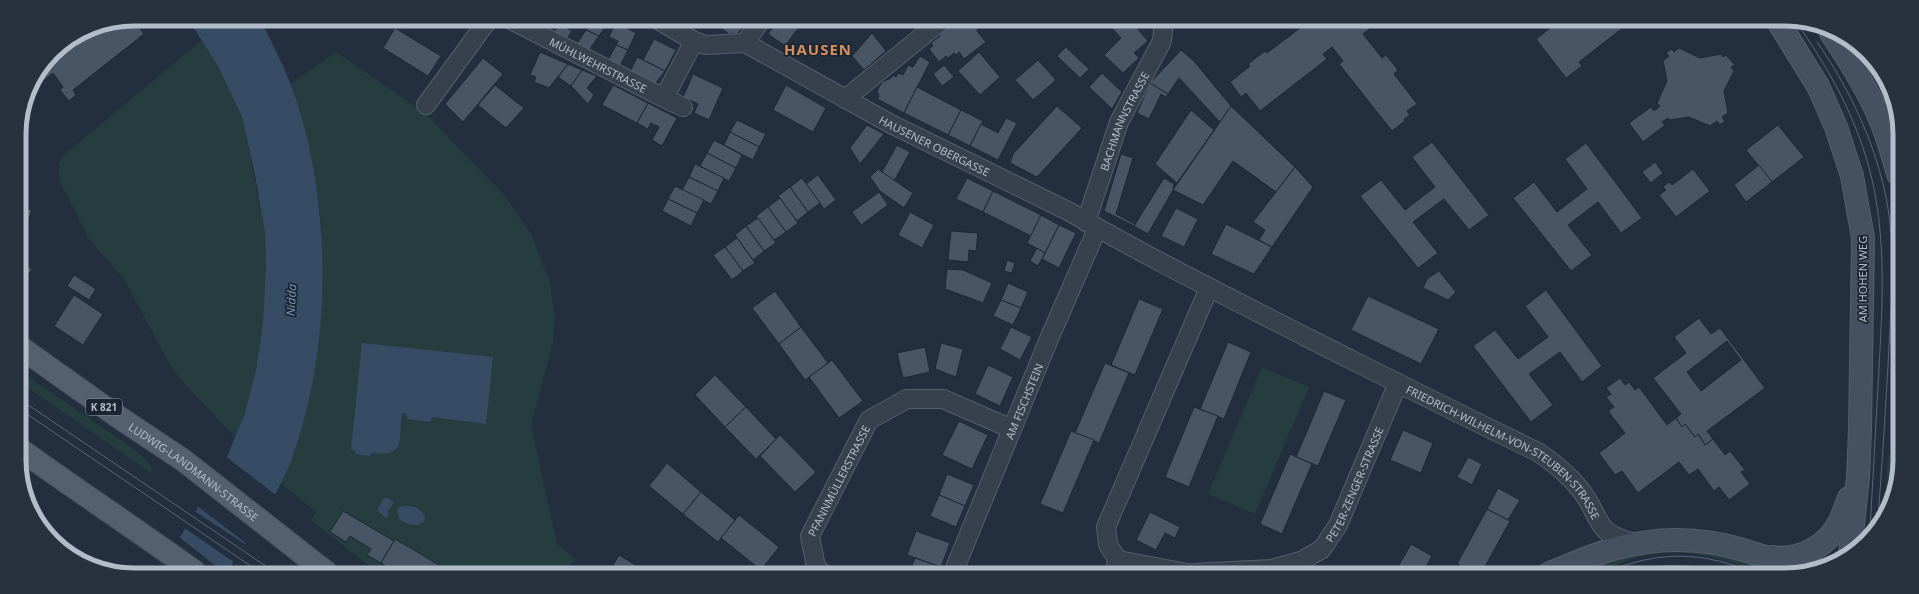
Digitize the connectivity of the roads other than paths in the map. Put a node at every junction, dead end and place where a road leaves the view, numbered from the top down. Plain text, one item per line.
1 (484, 26) edge
2 (523, 26) edge
3 (668, 26) edge
4 (757, 26) edge
5 (935, 26) edge
6 (1164, 26) edge
7 (1781, 26) edge
8 (1835, 39) edge
9 (694, 41) junction
10 (745, 42) junction
11 (664, 98) junction
12 (845, 99) junction
13 (426, 105) dead end
14 (683, 107) dead end
15 (1893, 158) edge
16 (1092, 226) junction
17 (1209, 288) junction
18 (26, 351) edge
19 (1398, 383) junction
20 (1012, 429) junction
21 (26, 454) edge
22 (1858, 477) junction
23 (1636, 543) junction
24 (1851, 545) edge
25 (1757, 554) junction
26 (1115, 566) edge
27 (190, 568) edge
28 (321, 568) edge
29 (817, 568) edge
30 (955, 568) edge
31 (1133, 568) edge
32 (1275, 568) edge
33 (1563, 568) edge
34 (1793, 568) edge

1 - 13 street
2 - 11 street, MÜHLWEHRSTRASSE
3 - 9 street
4 - 10 street
5 - 12 street
6 - 16 street, BACHMANNSTRASSE
7 - 22 main road, AM HOHEN WEG
8 - 15 main road
9 - 10 street
9 - 11 street
10 - 12 street, HAUSENER OBERGASSE
11 - 14 street, MÜHLWEHRSTRASSE
12 - 16 street, HAUSENER OBERGASSE
16 - 17 street, HAUSENER OBERGASSE
16 - 20 street, AM FISCHSTEIN
17 - 19 street, FRIEDRICH-WILHELM-VON-STEUBEN-STRASSE
17 - 26 street
18 - 28 main road, LUDWIG-LANDMANN-STRASSE / K 821
19 - 23 street, FRIEDRICH-WILHELM-VON-STEUBEN-STRASSE
19 - 32 street, PETER-ZENGER-STRASSE
20 - 29 street, PFANNMÜLLERSTRASSE
20 - 30 street, AM FISCHSTEIN
21 - 27 main road
22 - 24 main road, AM HOHEN WEG
22 - 25 main road
23 - 25 main road, FRIEDRICH-WILHELM-VON-STEUBEN-STRASSE
23 - 33 main road
25 - 34 main road, FRIEDRICH-WILHELM-VON-STEUBEN-STRASSE
26 - 31 street

